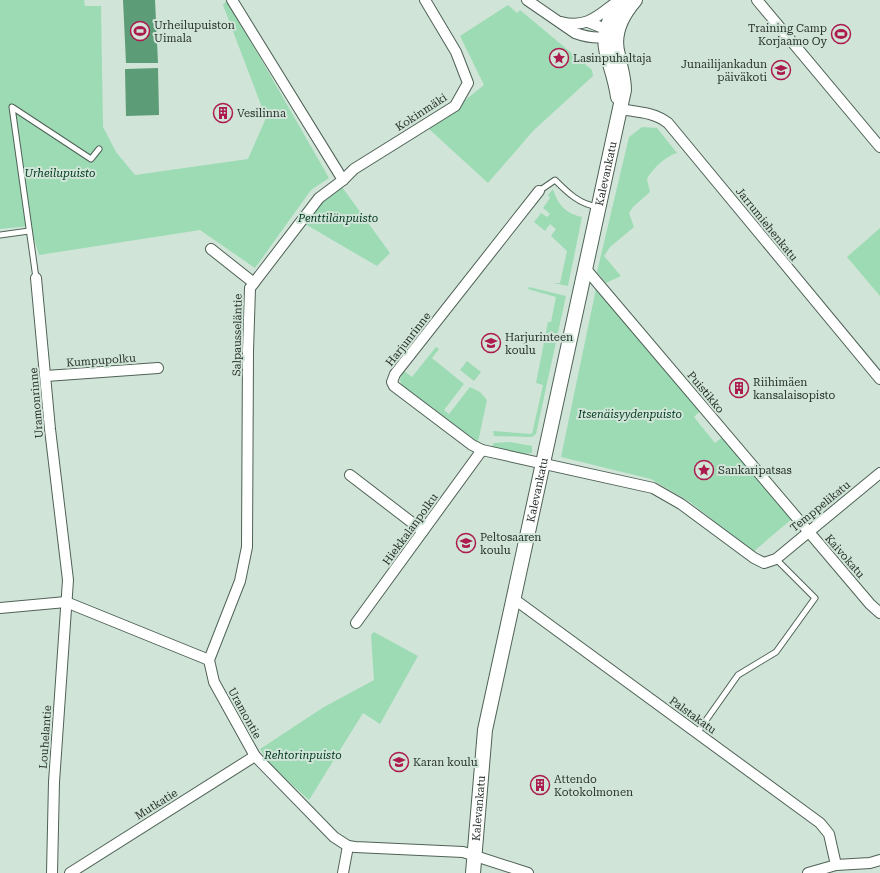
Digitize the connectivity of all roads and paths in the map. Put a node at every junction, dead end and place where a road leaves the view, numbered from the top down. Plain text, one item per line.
1 (232, 0) edge
2 (425, 0) edge
3 (527, 0) edge
4 (619, 0) edge
5 (623, 0) edge
6 (635, 0) edge
7 (757, 0) edge
8 (556, 21) junction
9 (588, 22) junction
10 (609, 33) junction
11 (620, 109) junction
12 (880, 147) edge
13 (99, 149) dead end
14 (343, 180) junction
15 (538, 192) joint
16 (598, 207) junction
17 (29, 231) junction
18 (0, 235) edge
19 (211, 249) dead end
20 (585, 268) junction
21 (36, 278) joint
22 (254, 283) junction
23 (158, 368) dead end
24 (46, 376) junction
25 (880, 380) edge
26 (482, 450) junction
27 (543, 462) junction
28 (880, 473) edge
29 (350, 475) dead end
30 (423, 531) junction
31 (808, 532) junction
32 (776, 559) junction
33 (514, 599) junction
34 (66, 602) junction
35 (0, 608) edge
36 (880, 613) edge
37 (356, 622) dead end
38 (209, 660) junction
39 (697, 732) junction
40 (255, 756) junction
41 (348, 846) junction
42 (474, 856) junction
43 (836, 865) junction
44 (874, 865) edge
45 (52, 873) edge
46 (70, 873) edge
47 (343, 873) edge
48 (473, 873) edge
49 (528, 873) edge
50 (808, 873) edge

1 - 14 street
2 - 14 street, Kokinmäki
3 - 8 street
4 - 9 street
5 - 10 street
6 - 10 street
7 - 12 street
8 - 9 street
8 - 10 street
9 - 10 street
10 - 11 street, Kalevankatu
11 - 16 street, Kalevankatu
11 - 25 street, Jarrumiehenkatu
13 - 17 lane, Uramonrinne
14 - 22 street, Salpausseläntie
15 - 16 lane
15 - 26 street, Harjunrinne
16 - 20 street, Kalevankatu
17 - 18 lane
17 - 21 lane, Uramonrinne
19 - 22 street
20 - 27 street, Kalevankatu
20 - 31 street, Puistikko
21 - 24 street, Uramonrinne
22 - 38 street, Salpausseläntie
23 - 24 street, Kumpupolku
24 - 34 street, Uramonrinne
26 - 27 street, Harjunrinne
26 - 30 street, Hiekkalanpolku
27 - 32 street
27 - 33 street, Kalevankatu
28 - 31 street, Temppelikatu
29 - 30 street
30 - 37 street, Hiekkalanpolku
31 - 32 street, Temppelikatu
31 - 36 street, Kaivokatu
32 - 39 lane
33 - 39 street, Palstakatu
33 - 42 street, Kalevankatu
34 - 35 street
34 - 38 street
34 - 45 street, Louhelantie
38 - 40 street, Uramontie
39 - 43 street, Palstakatu
40 - 41 street, Uramontie
40 - 46 street, Mutkatie
41 - 42 street
41 - 47 street
42 - 48 street, Kalevankatu
42 - 49 street
43 - 44 street
43 - 50 street

